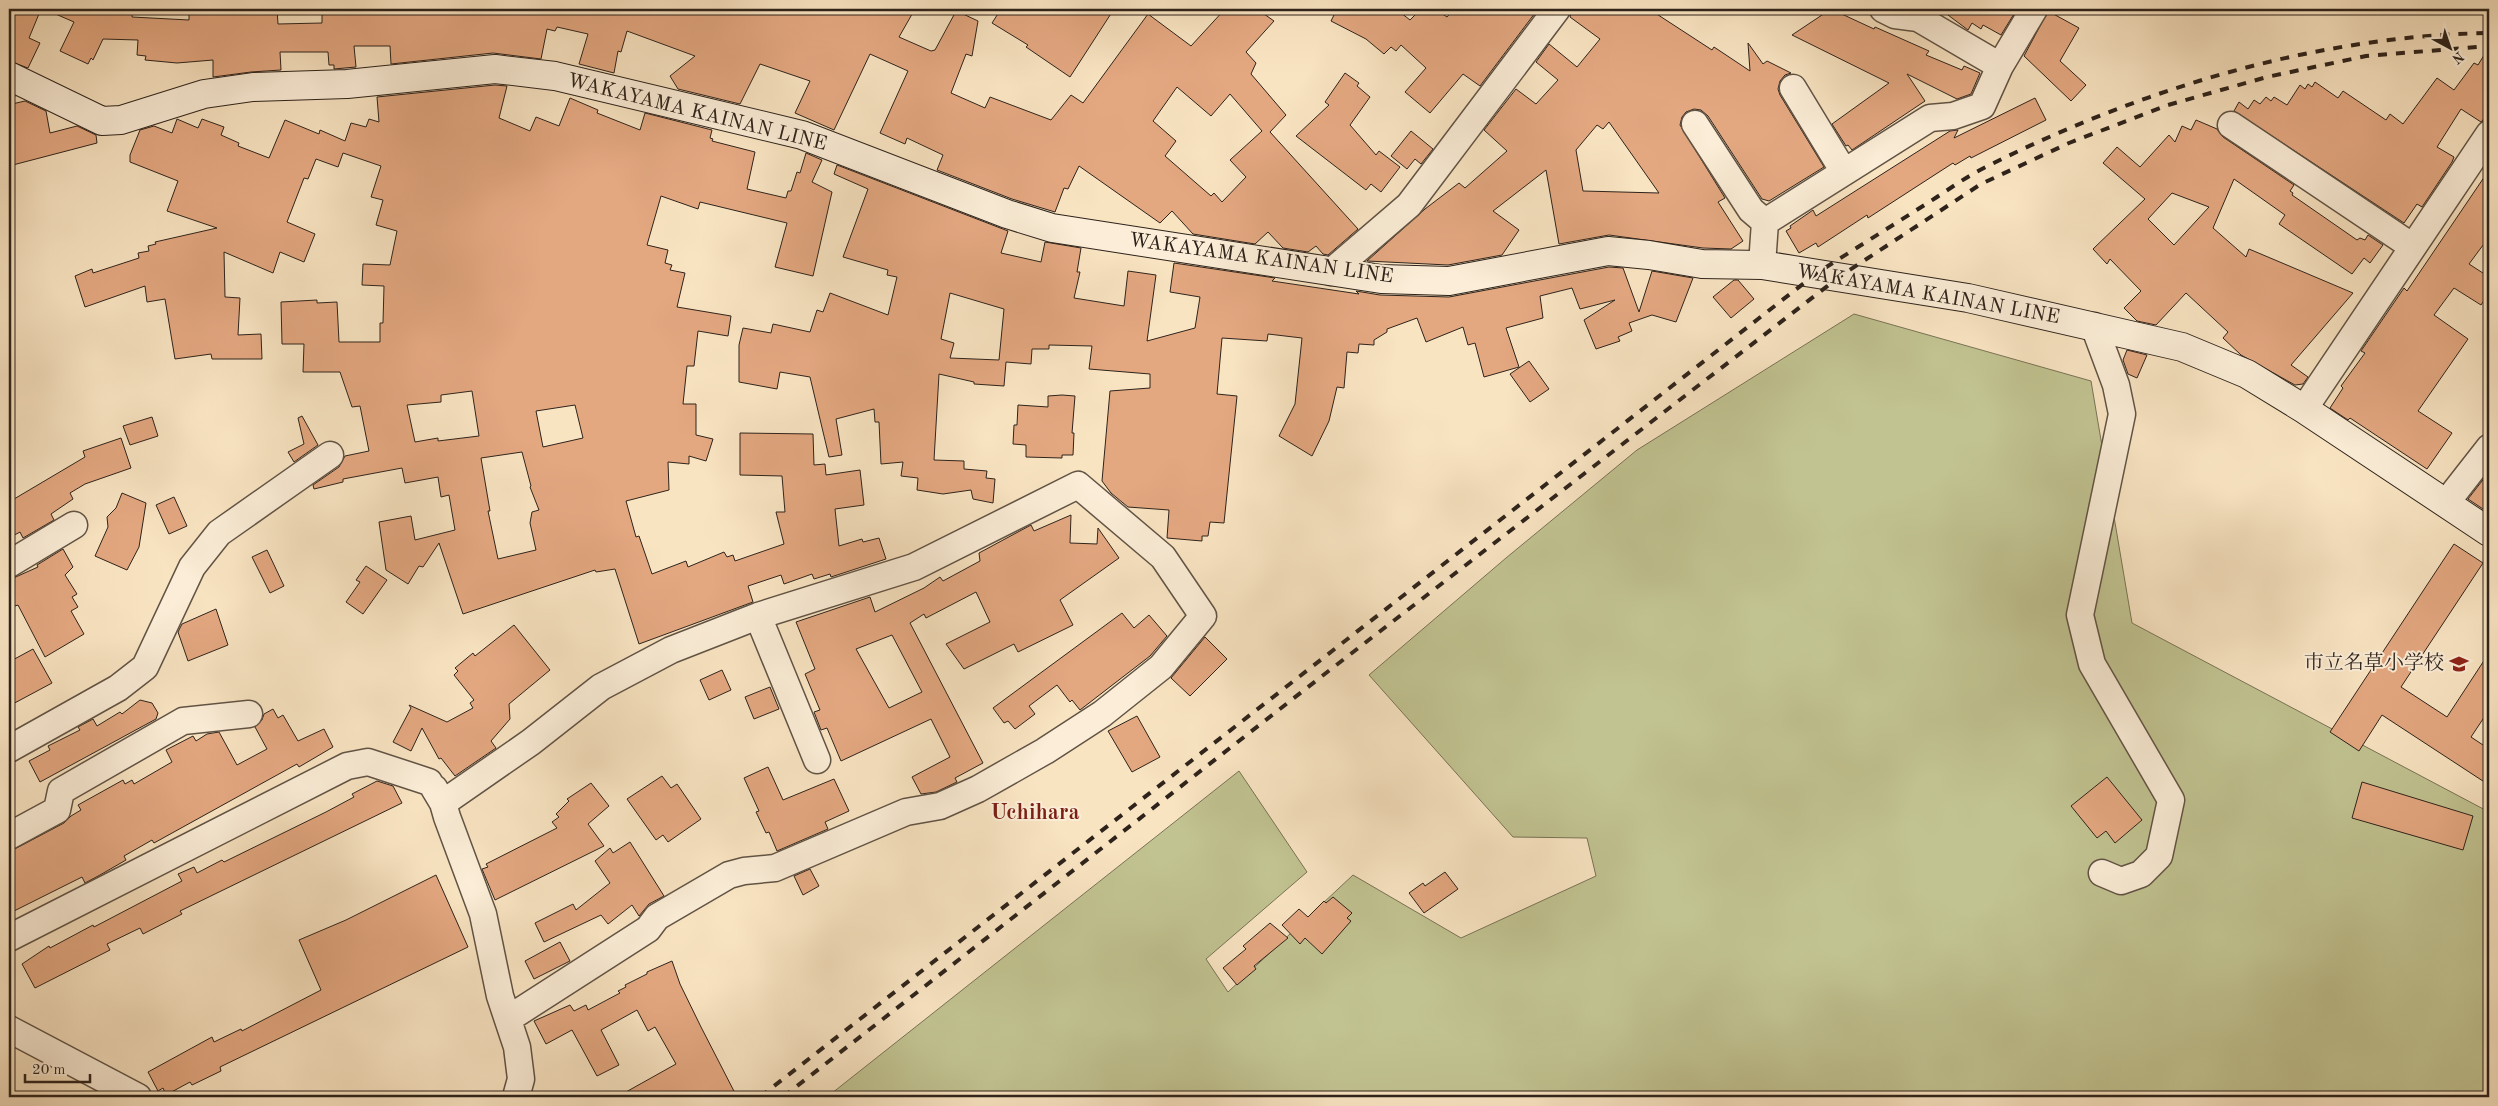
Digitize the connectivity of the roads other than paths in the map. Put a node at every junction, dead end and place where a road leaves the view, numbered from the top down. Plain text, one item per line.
1 (1557, 9) edge
2 (1883, 9) edge
3 (2034, 9) edge
4 (2000, 66) junction
5 (9, 76) edge
6 (1793, 88) dead end
7 (1695, 124) dead end
8 (2231, 125) dead end
9 (2489, 134) edge
10 (1844, 172) junction
11 (1765, 222) junction
12 (2413, 247) junction
13 (1762, 265) junction
14 (1331, 272) junction
15 (2094, 326) junction
16 (2304, 409) junction
17 (2489, 448) edge
18 (330, 455) dead end
19 (2446, 503) junction
20 (74, 525) dead end
21 (2489, 532) edge
22 (9, 564) edge
23 (758, 616) junction
24 (249, 714) dead end
25 (9, 749) edge
26 (817, 760) dead end
27 (433, 783) junction
28 (9, 836) edge
29 (2102, 873) dead end
30 (9, 938) edge
31 (508, 1019) junction
32 (9, 1029) edge
33 (138, 1097) edge
34 (516, 1097) edge

1 - 14 street
2 - 4 street
3 - 4 street
4 - 10 street
5 - 14 main road, WAKAYAMA KAINAN LINE
6 - 10 street
7 - 11 street
8 - 12 street
9 - 12 street
10 - 11 street
11 - 13 street
12 - 16 street
13 - 14 main road, WAKAYAMA KAINAN LINE
13 - 15 main road, WAKAYAMA KAINAN LINE
15 - 16 main road, WAKAYAMA KAINAN LINE
15 - 29 street
16 - 19 main road, WAKAYAMA KAINAN LINE
17 - 19 street
18 - 25 street
19 - 21 main road, WAKAYAMA KAINAN LINE
20 - 22 street
23 - 26 street
23 - 27 street
23 - 31 street
24 - 28 street
27 - 30 street
27 - 31 street
31 - 34 street
32 - 33 street

